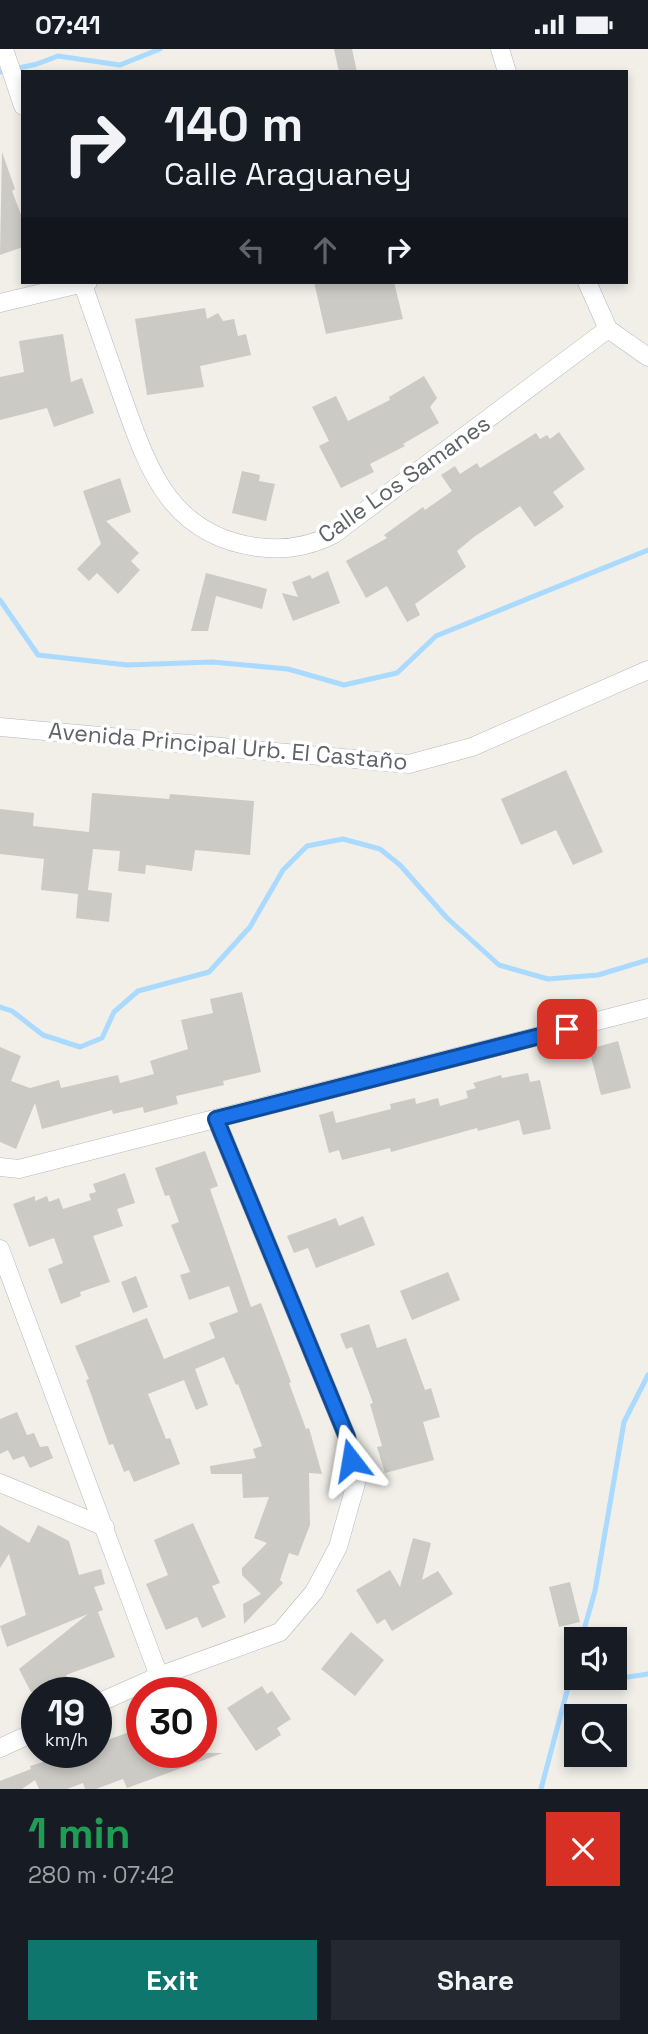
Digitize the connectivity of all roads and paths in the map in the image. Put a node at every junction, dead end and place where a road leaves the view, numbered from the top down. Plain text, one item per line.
1 (4, 49) edge
2 (500, 49) edge
3 (506, 70) edge
4 (21, 100) edge
5 (76, 284) edge
6 (85, 284) edge
7 (588, 284) edge
8 (0, 303) edge
9 (608, 329) junction
10 (648, 357) edge
11 (648, 670) edge
12 (0, 727) edge
13 (648, 1008) edge
14 (216, 1119) junction
15 (0, 1167) edge
16 (0, 1249) edge
17 (0, 1483) edge
18 (105, 1527) junction
19 (159, 1676) junction
20 (112, 1697) edge
21 (21, 1738) edge
22 (0, 1748) edge

1 - 4 street
2 - 3 street
5 - 8 street
6 - 9 street, Calle Los Samanes
7 - 9 street
9 - 10 street
11 - 12 street, Avenida Principal Urb. El Castaño
13 - 14 street
14 - 15 street
14 - 19 street
16 - 18 street
17 - 18 street
18 - 19 street
19 - 20 street
21 - 22 street

